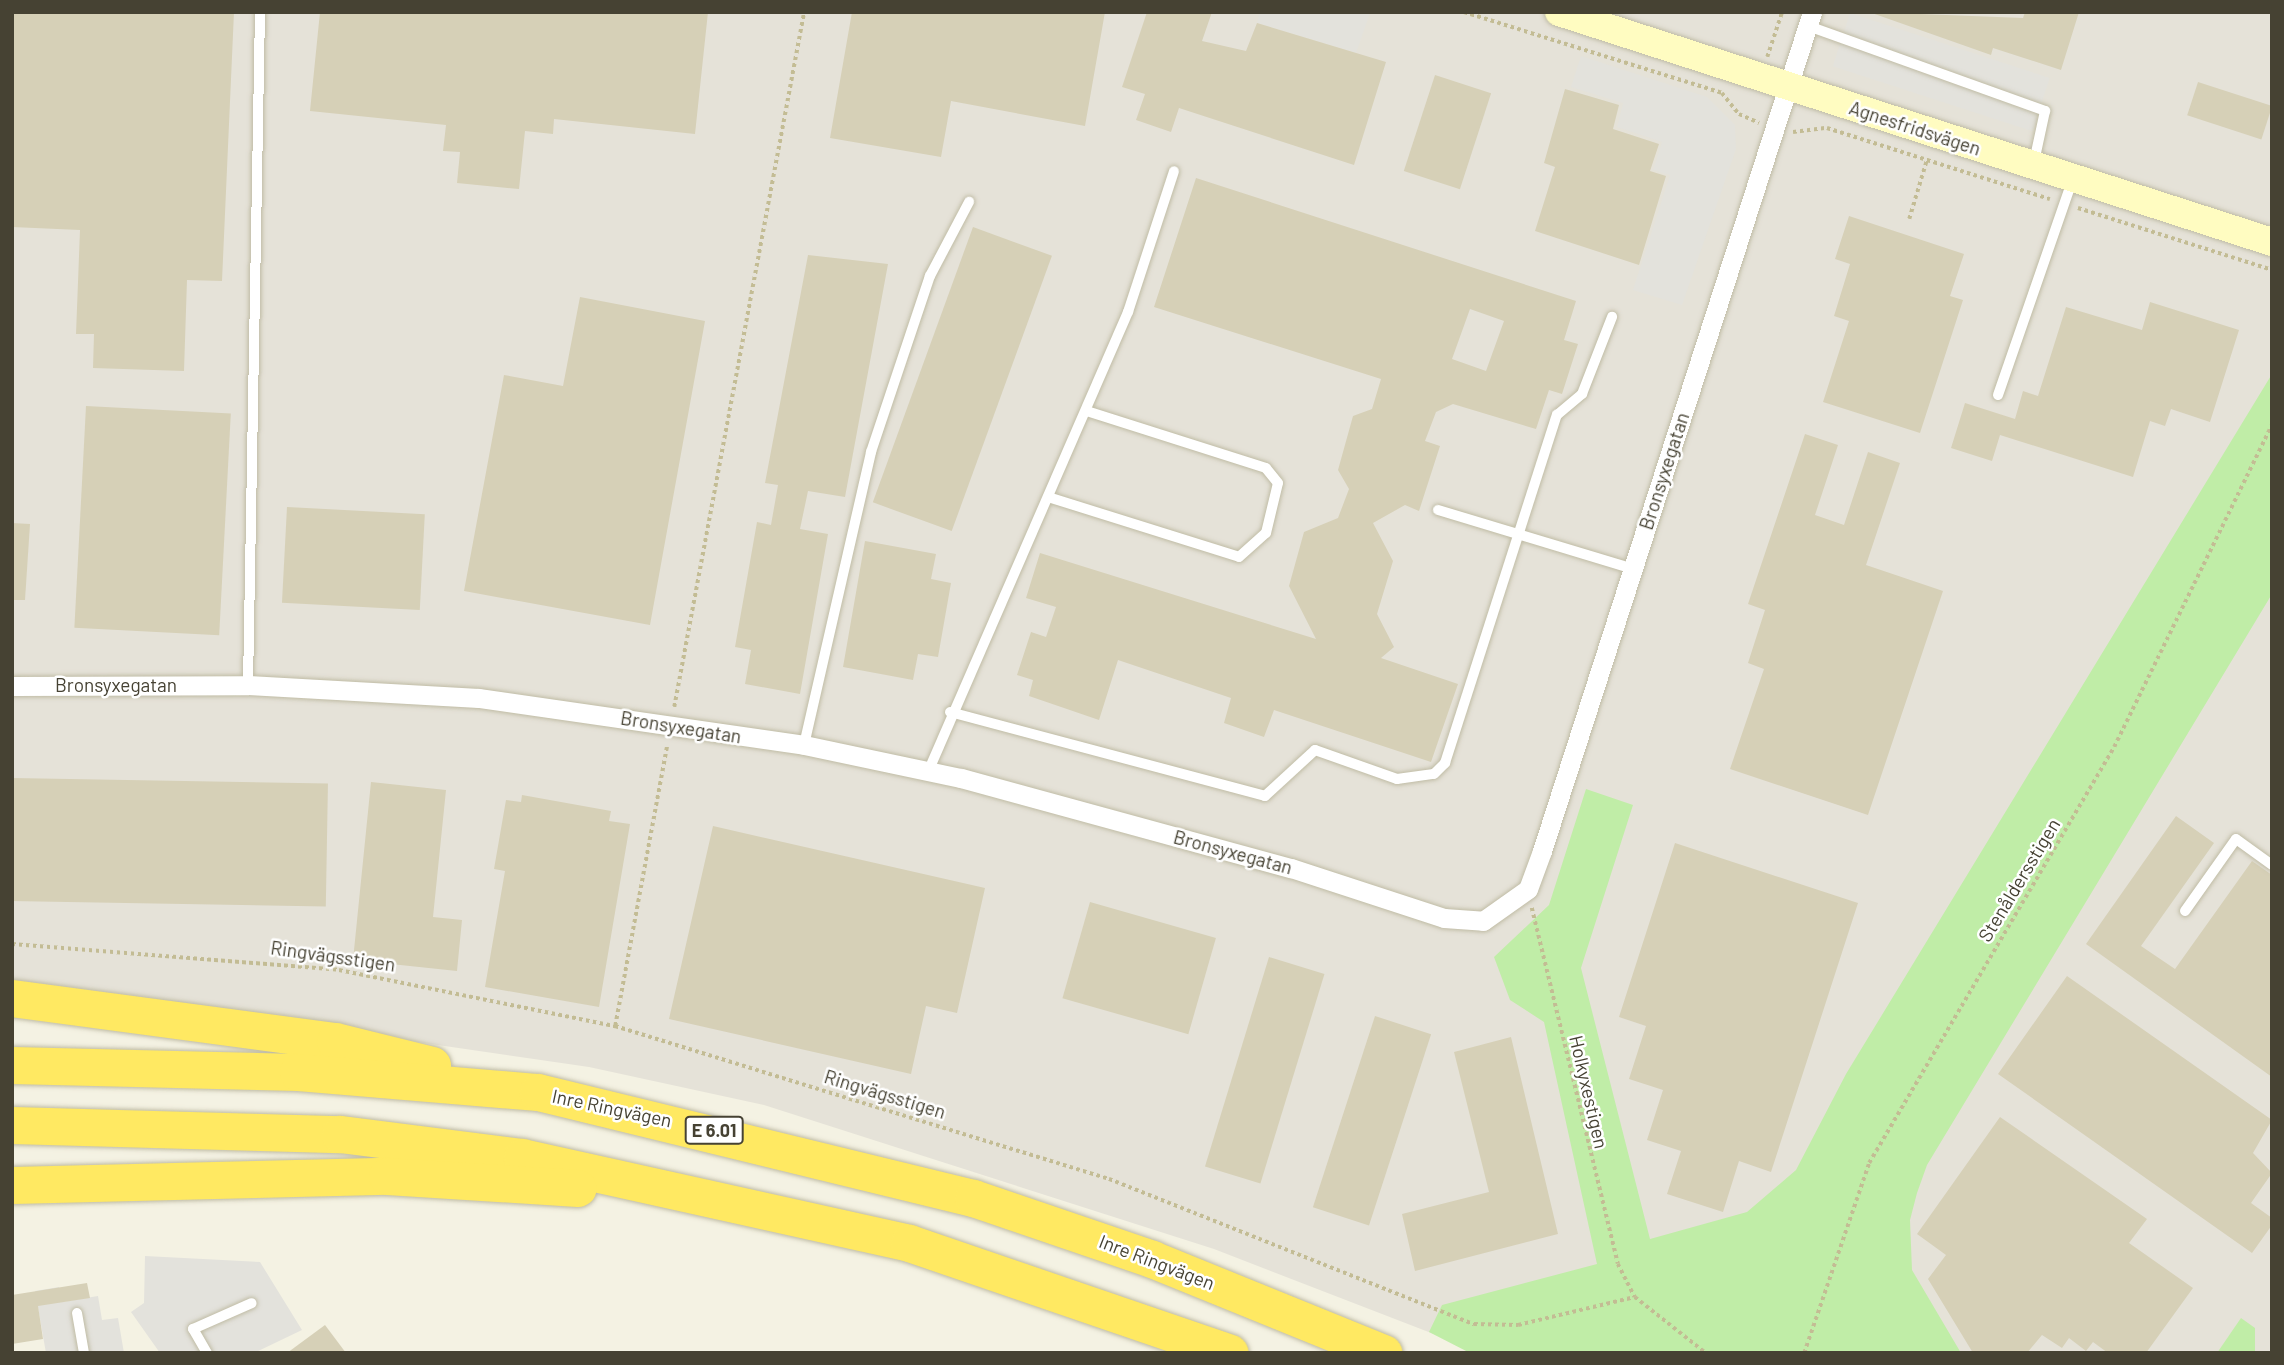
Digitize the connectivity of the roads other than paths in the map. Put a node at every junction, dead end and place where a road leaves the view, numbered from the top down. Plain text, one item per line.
1 (260, 12) edge
2 (1559, 12) edge
3 (1810, 19) edge
4 (1787, 87) junction
5 (2033, 166) junction
6 (1174, 171) dead end
7 (2070, 191) junction
8 (969, 202) dead end
9 (2272, 242) edge
10 (1612, 317) dead end
11 (1998, 395) dead end
12 (1086, 411) junction
13 (1048, 498) junction
14 (1438, 510) dead end
15 (1520, 535) junction
16 (1633, 569) junction
17 (248, 685) junction
18 (12, 686) edge
19 (950, 712) junction
20 (804, 746) junction
21 (928, 772) junction
22 (2272, 865) edge
23 (2185, 911) dead end
24 (12, 998) edge
25 (12, 1066) edge
26 (538, 1092) junction
27 (12, 1125) edge
28 (12, 1185) edge
29 (705, 1197) junction
30 (252, 1303) dead end
31 (77, 1313) dead end
32 (84, 1353) edge
33 (207, 1353) edge
34 (1230, 1353) edge
35 (1384, 1353) edge

1 - 17 lane
2 - 4 main road, Agnesfridsvägen
3 - 4 street, Bronsyxegatan
3 - 5 lane
4 - 5 main road, Agnesfridsvägen
4 - 16 street, Bronsyxegatan
5 - 7 main road, Agnesfridsvägen
6 - 12 lane
7 - 9 main road, Agnesfridsvägen
7 - 11 lane
8 - 20 lane
10 - 15 lane
12 - 13 lane
12 - 13 lane
13 - 19 lane
14 - 15 lane
15 - 16 lane
15 - 19 lane
16 - 21 street, Bronsyxegatan
17 - 18 street, Bronsyxegatan
17 - 20 street, Bronsyxegatan
19 - 21 lane
20 - 21 street, Bronsyxegatan
22 - 23 lane
24 - 26 highway
25 - 26 highway, Inre Ringvägen / E 6.01
26 - 35 highway, Inre Ringvägen / E 6.01
27 - 29 highway
28 - 29 highway
29 - 34 highway
30 - 33 lane
31 - 32 lane

